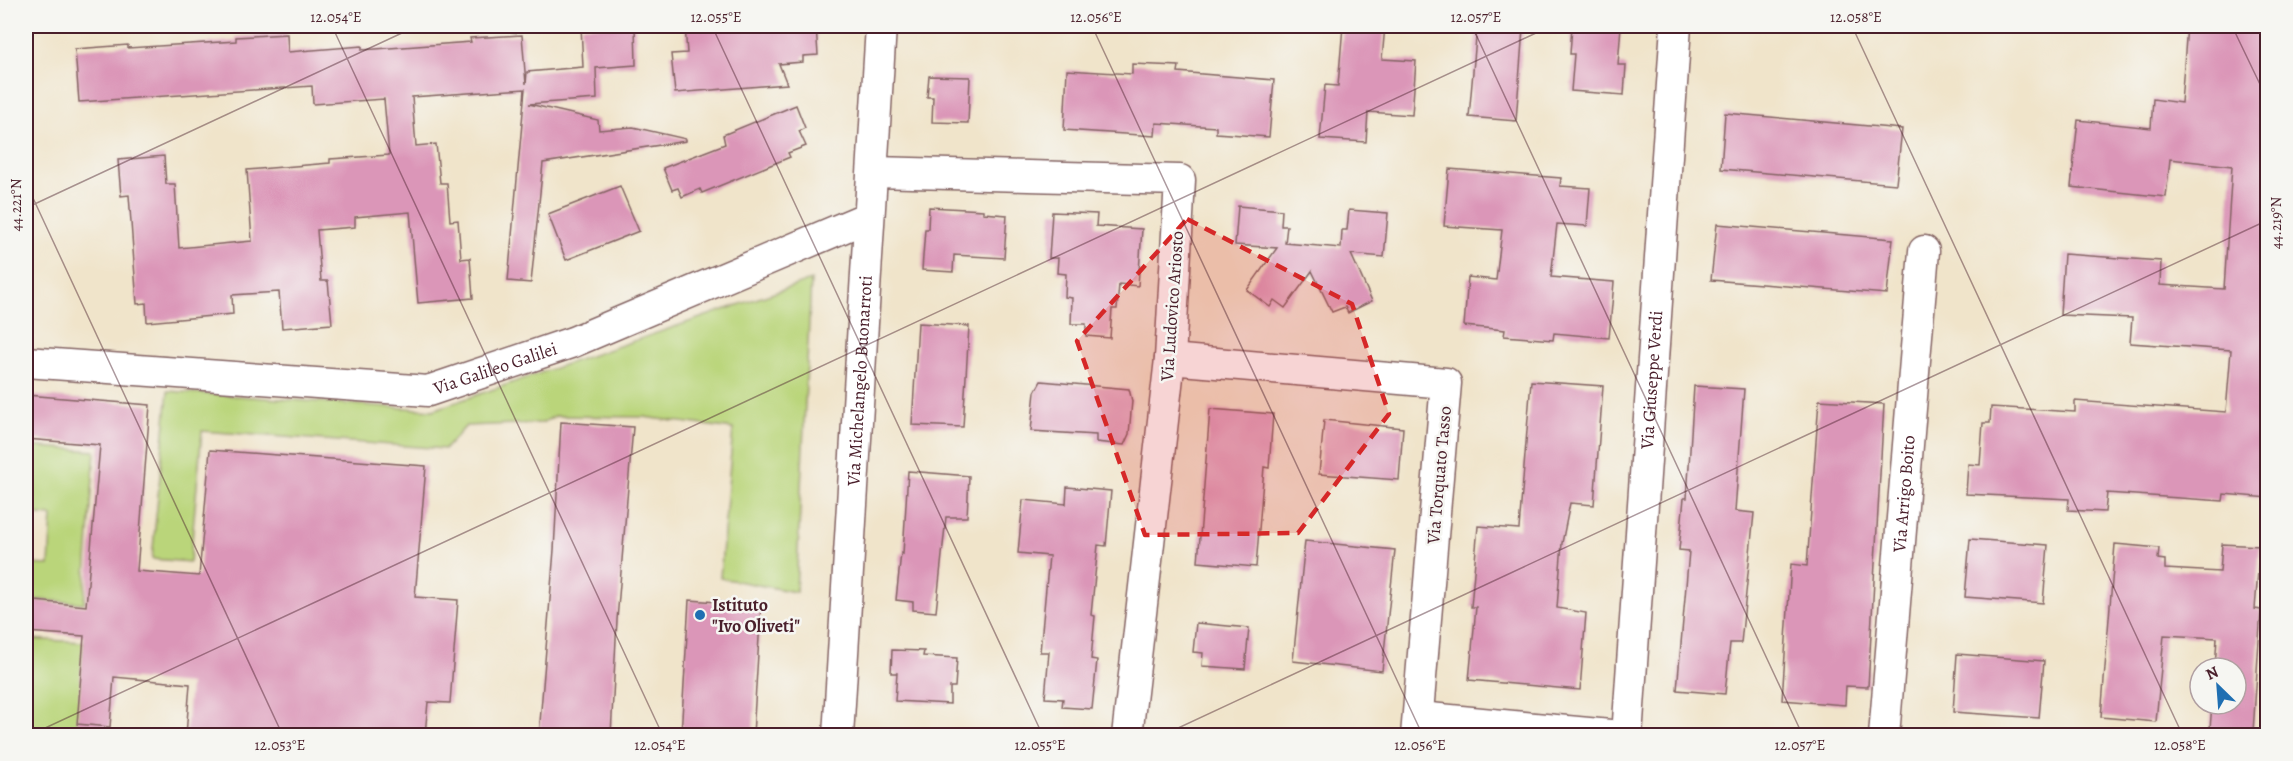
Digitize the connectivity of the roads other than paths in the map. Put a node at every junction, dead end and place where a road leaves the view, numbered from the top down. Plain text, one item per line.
1 (882, 26) edge
2 (1676, 26) edge
3 (874, 172) junction
4 (868, 217) junction
5 (1924, 251) dead end
6 (1170, 359) junction
7 (26, 362) edge
8 (1418, 726) edge
9 (838, 735) edge
10 (1126, 735) edge
11 (1621, 735) edge
12 (1627, 735) edge
13 (1884, 735) edge

1 - 3 street, Via Michelangelo Buonarroti
2 - 12 street, Via Giuseppe Verdi
3 - 4 street, Via Michelangelo Buonarroti
3 - 6 street, Via Ludovico Ariosto
4 - 7 street, Via Galileo Galilei
4 - 9 street, Via Michelangelo Buonarroti
5 - 13 street, Via Arrigo Boito
6 - 8 street, Via Torquato Tasso
6 - 10 street, Via Ludovico Ariosto
8 - 11 street

